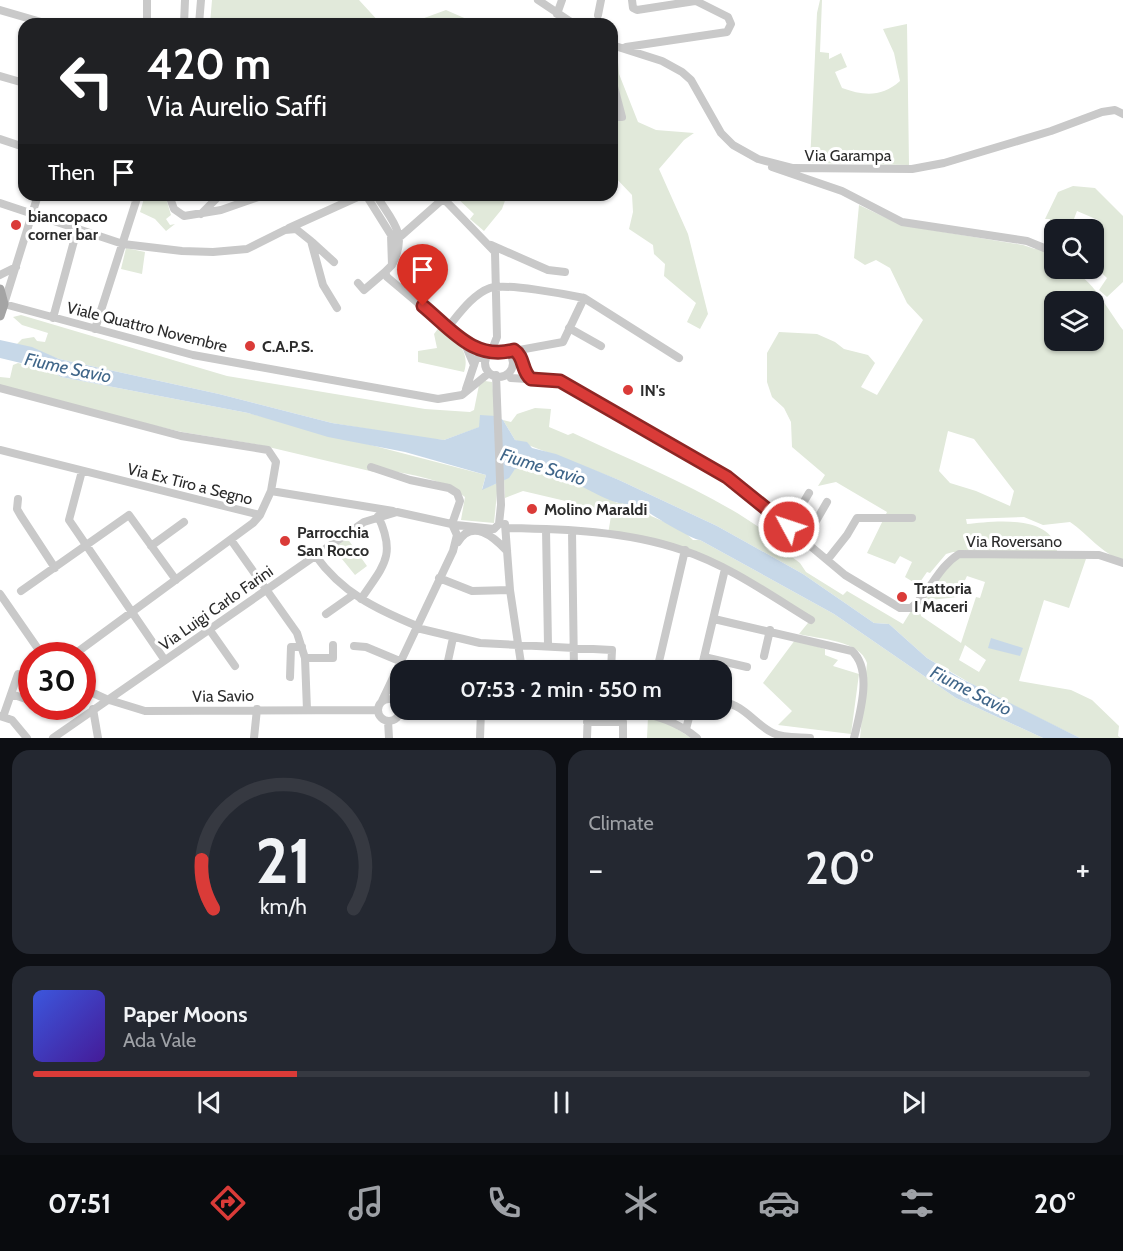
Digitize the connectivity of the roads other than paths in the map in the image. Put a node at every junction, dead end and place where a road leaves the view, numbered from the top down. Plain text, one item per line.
1 (185, 0) edge
2 (201, 0) edge
3 (538, 0) edge
4 (562, 0) edge
5 (601, 0) edge
6 (632, 0) edge
7 (150, 1) edge
8 (694, 1) edge
9 (0, 10) edge
10 (557, 14) junction
11 (597, 15) dead end
12 (27, 18) edge
13 (148, 18) edge
14 (184, 18) edge
15 (200, 18) edge
16 (564, 18) edge
17 (618, 47) edge
18 (623, 48) junction
19 (0, 76) edge
20 (18, 81) edge
21 (618, 102) edge
22 (1123, 114) edge
23 (618, 117) edge
24 (0, 140) edge
25 (18, 145) edge
26 (758, 159) junction
27 (36, 201) edge
28 (137, 201) edge
29 (172, 201) edge
30 (214, 201) edge
31 (245, 201) edge
32 (349, 201) edge
33 (370, 201) edge
34 (380, 201) edge
35 (438, 201) edge
36 (446, 201) edge
37 (0, 203) edge
38 (32, 214) junction
39 (200, 215) junction
40 (77, 230) junction
41 (285, 230) junction
42 (401, 236) junction
43 (311, 241) junction
44 (123, 244) junction
45 (491, 245) junction
46 (1044, 248) edge
47 (334, 262) dead end
48 (392, 265) junction
49 (16, 267) junction
50 (385, 272) junction
51 (565, 272) dead end
52 (0, 275) edge
53 (358, 283) dead end
54 (497, 288) junction
55 (0, 289) edge
56 (584, 298) junction
57 (2, 301) edge
58 (337, 308) dead end
59 (0, 316) edge
60 (53, 318) junction
61 (448, 327) junction
62 (569, 328) junction
63 (95, 329) junction
64 (497, 337) junction
65 (463, 341) junction
66 (601, 346) dead end
67 (509, 351) junction
68 (489, 353) junction
69 (679, 358) dead end
70 (523, 364) junction
71 (473, 369) junction
72 (489, 375) junction
73 (508, 375) junction
74 (531, 379) junction
75 (0, 388) edge
76 (462, 395) junction
77 (498, 398) junction
78 (0, 450) edge
79 (371, 467) dead end
80 (82, 471) junction
81 (271, 491) junction
82 (809, 493) dead end
83 (18, 499) dead end
84 (827, 502) dead end
85 (501, 505) junction
86 (397, 512) junction
87 (260, 515) junction
88 (378, 516) junction
89 (912, 518) dead end
90 (184, 522) dead end
91 (452, 524) junction
92 (470, 526) junction
93 (789, 527) junction
94 (506, 528) junction
95 (546, 529) junction
96 (573, 531) junction
97 (457, 535) junction
98 (231, 540) junction
99 (805, 540) junction
100 (85, 546) junction
101 (151, 546) junction
102 (685, 550) junction
103 (453, 551) junction
104 (507, 551) junction
105 (315, 555) junction
106 (828, 559) junction
107 (1123, 563) edge
108 (55, 568) junction
109 (725, 569) junction
110 (439, 578) junction
111 (176, 580) junction
112 (265, 590) junction
113 (510, 590) junction
114 (21, 591) dead end
115 (352, 595) junction
116 (361, 599) junction
117 (1, 600) edge
118 (131, 612) junction
119 (326, 614) dead end
120 (714, 619) junction
121 (811, 620) dead end
122 (417, 627) junction
123 (209, 628) junction
124 (770, 630) junction
125 (453, 638) junction
126 (32, 642) edge
127 (91, 642) edge
128 (518, 643) junction
129 (333, 645) dead end
130 (548, 645) junction
131 (354, 646) dead end
132 (302, 647) junction
133 (573, 647) junction
134 (764, 656) dead end
135 (704, 657) junction
136 (305, 658) junction
137 (164, 659) junction
138 (397, 660) edge
139 (403, 660) edge
140 (448, 660) edge
141 (521, 660) edge
142 (574, 660) edge
143 (612, 660) edge
144 (659, 660) edge
145 (703, 660) edge
146 (235, 666) dead end
147 (747, 668) dead end
148 (18, 674) dead end
149 (291, 677) dead end
150 (390, 687) edge
151 (11, 694) junction
152 (96, 694) edge
153 (18, 696) edge
154 (106, 699) junction
155 (390, 702) edge
156 (382, 703) junction
157 (732, 703) edge
158 (96, 707) edge
159 (258, 709) junction
160 (307, 710) junction
161 (2, 716) edge
162 (78, 720) edge
163 (95, 720) edge
164 (392, 720) edge
165 (481, 720) edge
166 (667, 720) edge
167 (688, 720) edge
168 (388, 721) junction
169 (587, 722) joint
170 (686, 729) junction
171 (27, 738) edge
172 (53, 738) edge
173 (98, 738) edge
174 (254, 738) edge
175 (389, 738) edge
176 (480, 738) edge
177 (587, 738) edge
178 (623, 738) edge
179 (697, 738) edge
180 (810, 738) edge
181 (854, 738) edge

1 - 14 street
2 - 15 street
3 - 10 street
4 - 10 street
5 - 11 street
6 - 8 street
7 - 13 street
8 - 18 street
9 - 12 street
10 - 16 street
17 - 18 street, Via Garampa
18 - 26 street, Via Garampa
19 - 20 street
21 - 23 street
22 - 26 street, Via Garampa
24 - 25 street
26 - 46 street
27 - 38 street
28 - 44 street
29 - 39 street
30 - 39 street
31 - 39 street
32 - 41 street
33 - 48 street
34 - 42 street
35 - 42 street
36 - 45 street
37 - 38 street
38 - 40 street
38 - 49 street
40 - 44 street
40 - 60 street
41 - 43 street
41 - 44 street
42 - 48 street
43 - 47 street
43 - 58 street
44 - 63 street
45 - 51 street
45 - 54 street
48 - 50 street
49 - 52 street
49 - 57 street
50 - 53 street
50 - 61 street
54 - 56 street
54 - 61 street
54 - 64 street
55 - 57 main road
56 - 62 street
56 - 69 street
57 - 59 main road
57 - 60 street, Viale Quattro Novembre
60 - 63 street, Viale Quattro Novembre
61 - 65 street
62 - 66 street
62 - 67 street
63 - 76 street, Viale Quattro Novembre
64 - 67 street
64 - 68 street
65 - 68 street
65 - 71 street
67 - 68 street
67 - 70 street
67 - 73 street
68 - 71 street
68 - 72 street
70 - 73 street
70 - 74 street
71 - 72 street
71 - 76 street
72 - 73 street
72 - 76 street
72 - 77 street
73 - 74 street, Via Roversano
73 - 77 street
74 - 93 street, Via Roversano
75 - 81 street
77 - 85 street
78 - 80 street, Via Ex Tiro a Segno
79 - 91 street
80 - 87 street, Via Ex Tiro a Segno
80 - 100 street
81 - 86 street, Via Ex Tiro a Segno
81 - 87 street, Via Ex Tiro a Segno
82 - 93 street
83 - 108 street
84 - 99 street
85 - 92 street, Via Luigi Carlo Farini
85 - 94 street
86 - 88 street, Via Luigi Carlo Farini
86 - 91 street, Via Luigi Carlo Farini
87 - 98 street
88 - 105 street, Via Luigi Carlo Farini
88 - 116 street
89 - 106 street
90 - 101 street
91 - 92 street, Via Luigi Carlo Farini
91 - 97 street
92 - 97 street
93 - 99 street, Via Roversano
94 - 95 street
94 - 104 street
95 - 96 street
95 - 130 street
96 - 102 street
96 - 133 street
97 - 103 street
98 - 111 street
98 - 112 street
99 - 106 street, Via Roversano
100 - 101 street
100 - 108 street
100 - 118 street
101 - 111 street
102 - 109 street
102 - 144 street
103 - 104 street
103 - 110 street
104 - 113 street
105 - 112 street, Via Luigi Carlo Farini
105 - 115 street
106 - 107 street, Via Roversano
108 - 114 street
109 - 120 street
109 - 121 street
110 - 113 street
110 - 122 street
111 - 118 street
112 - 123 street, Via Luigi Carlo Farini
112 - 132 street
113 - 128 street
115 - 116 street
115 - 119 street
116 - 122 street
117 - 126 street
118 - 127 street
118 - 137 street
120 - 124 street
120 - 135 street
122 - 125 street
122 - 139 street
123 - 137 street, Via Luigi Carlo Farini
123 - 146 street
124 - 134 street
124 - 181 street
125 - 128 street
125 - 140 street
128 - 130 street
128 - 141 street
129 - 136 street
130 - 133 street
131 - 138 street
132 - 136 street
132 - 149 street
133 - 142 street
133 - 143 street
135 - 145 street
135 - 147 street
136 - 160 street
137 - 154 street, Via Luigi Carlo Farini
148 - 151 street
150 - 156 street
151 - 153 street
151 - 161 street
152 - 154 street, Via Savio
154 - 158 street, Via Luigi Carlo Farini
154 - 159 street, Via Savio
155 - 156 street
156 - 160 street, Via Savio
156 - 168 street
157 - 180 street
159 - 160 street, Via Savio
159 - 174 street
161 - 171 street
162 - 172 street, Via Luigi Carlo Farini
163 - 173 street
164 - 168 street
165 - 176 street
166 - 170 street
167 - 170 street
168 - 175 street
169 - 177 street
169 - 178 street
170 - 179 street

